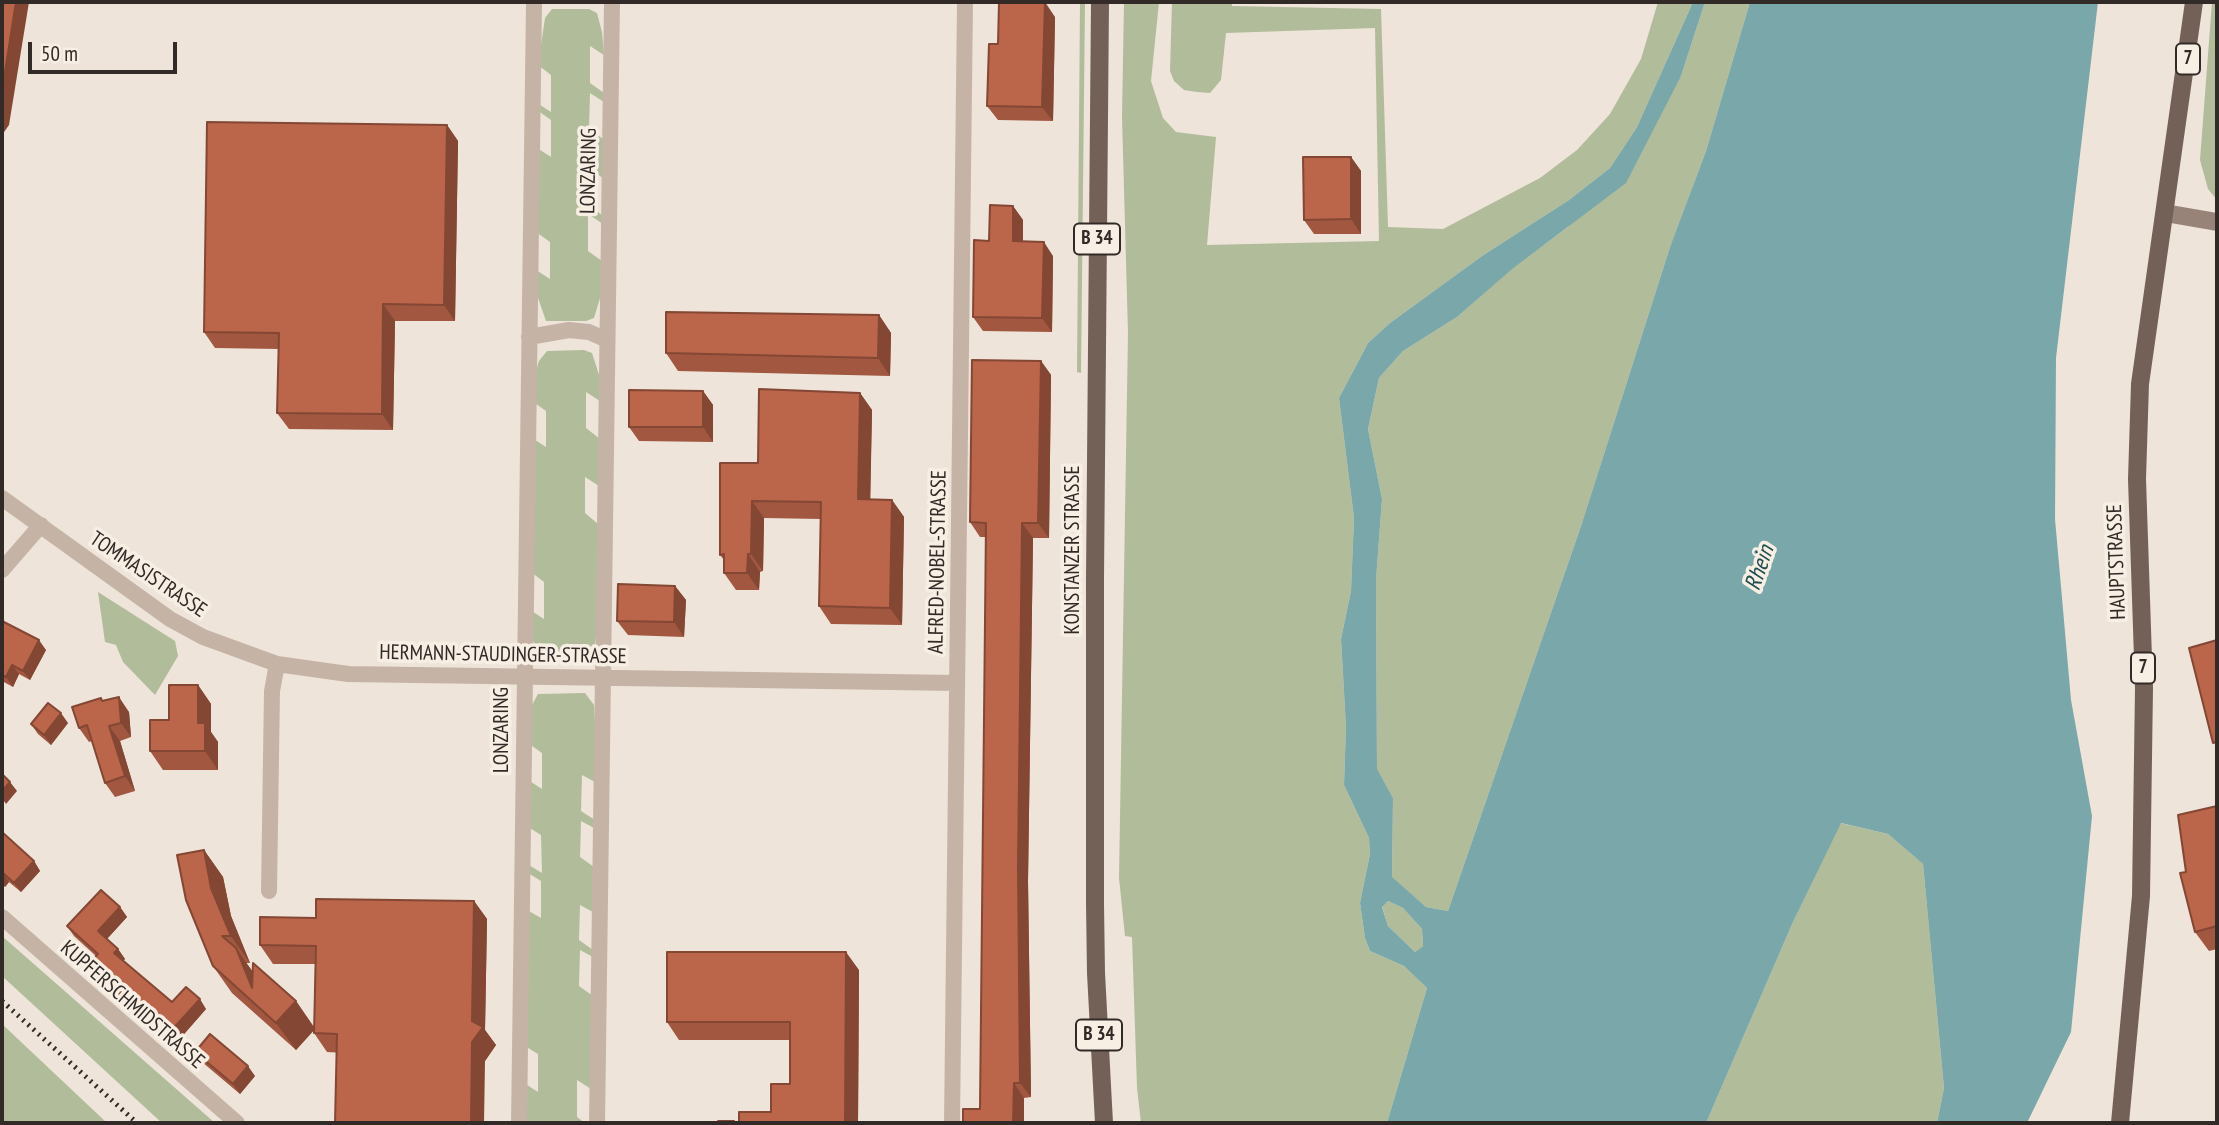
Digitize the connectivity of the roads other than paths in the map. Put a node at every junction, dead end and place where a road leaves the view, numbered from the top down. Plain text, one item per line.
1 (534, 2) edge
2 (612, 2) edge
3 (965, 2) edge
4 (1100, 2) edge
5 (2194, 2) edge
6 (2165, 213) junction
7 (2217, 222) edge
8 (529, 337) junction
9 (607, 340) junction
10 (2, 498) edge
11 (41, 525) junction
12 (2, 570) edge
13 (277, 664) junction
14 (524, 676) junction
15 (603, 678) junction
16 (957, 682) junction
17 (269, 891) dead end
18 (2, 916) edge
19 (1102, 1097) junction
20 (237, 1123) edge
21 (519, 1123) edge
22 (597, 1123) edge
23 (952, 1123) edge
24 (1104, 1123) edge
25 (1115, 1123) edge
26 (2120, 1123) edge

1 - 8 street, LONZARING
2 - 9 street, LONZARING
3 - 16 street, ALFRED-NOBEL-STRASSE
4 - 19 main road, KONSTANZER STRASSE / B 34
5 - 6 main road, HAUPTSTRASSE / 7
6 - 7 street
6 - 26 main road, HAUPTSTRASSE / 7
8 - 9 street
8 - 14 street, LONZARING
9 - 15 street, LONZARING
10 - 11 street, TOMMASISTRASSE
11 - 12 street
11 - 13 street, TOMMASISTRASSE
13 - 14 street, HERMANN-STAUDINGER-STRASSE
13 - 17 street
14 - 15 street, HERMANN-STAUDINGER-STRASSE
14 - 21 street, LONZARING
15 - 16 street, HERMANN-STAUDINGER-STRASSE
15 - 22 street, LONZARING
16 - 23 street, ALFRED-NOBEL-STRASSE
18 - 20 street, KUPFERSCHMIDSTRASSE
19 - 24 main road, KONSTANZER STRASSE / B 34
19 - 25 main road, KONSTANZER STRASSE / B 34

